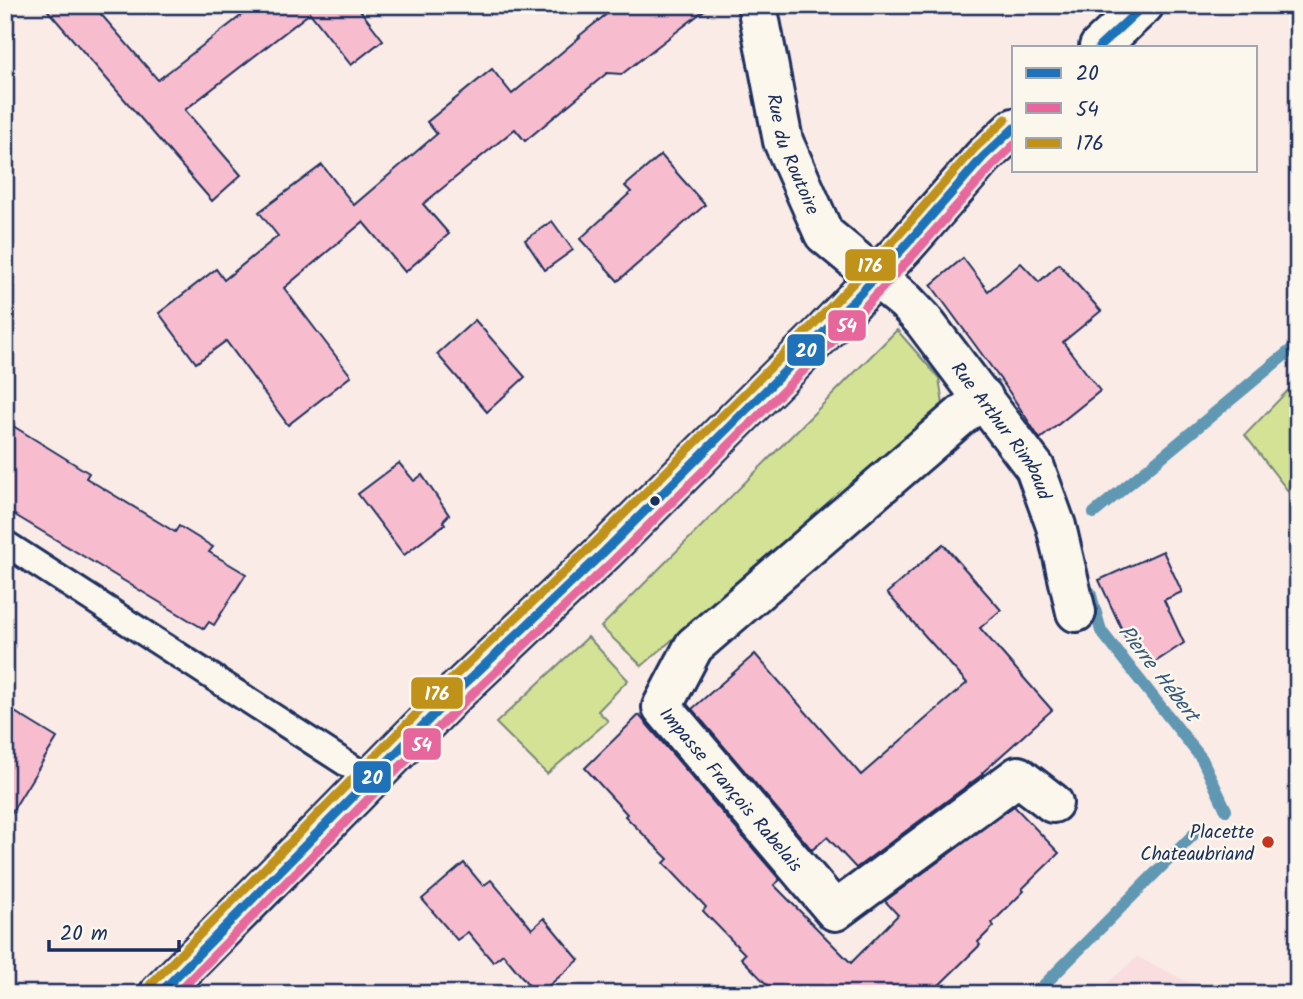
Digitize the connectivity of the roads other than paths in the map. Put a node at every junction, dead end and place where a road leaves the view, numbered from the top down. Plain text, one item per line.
1 (757, 5) edge
2 (1144, 5) edge
3 (1100, 46) edge
4 (1012, 130) edge
5 (877, 277) junction
6 (983, 397) junction
7 (8, 550) edge
8 (1076, 612) dead end
9 (370, 779) junction
10 (1053, 803) dead end
11 (159, 994) edge

1 - 5 street, Rue du Routoire
2 - 3 street
4 - 5 street
5 - 6 street, Rue Arthur Rimbaud
5 - 9 street
6 - 8 street, Rue Arthur Rimbaud
6 - 10 street, Impasse François Rabelais
7 - 9 lane
9 - 11 street

